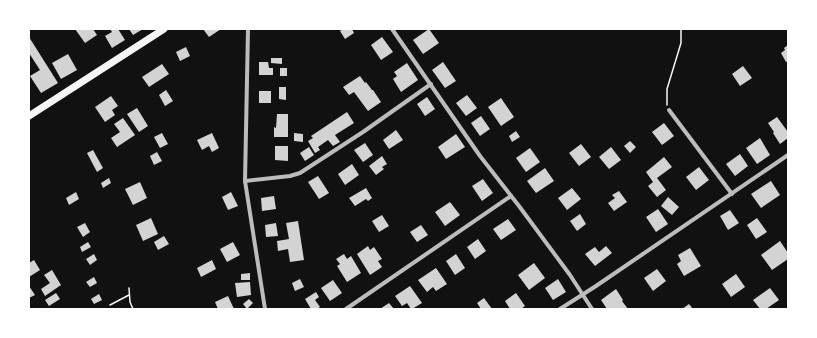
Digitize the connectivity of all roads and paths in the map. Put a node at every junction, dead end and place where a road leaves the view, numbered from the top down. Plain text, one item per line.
1 (164, 29) edge
2 (248, 29) edge
3 (392, 29) edge
4 (681, 29) edge
5 (430, 84) junction
6 (669, 110) joint
7 (29, 116) edge
8 (788, 156) edge
9 (245, 181) junction
10 (732, 194) junction
11 (511, 196) junction
12 (129, 288) dead end
13 (582, 294) junction
14 (129, 295) junction
15 (110, 305) dead end
16 (133, 309) edge
17 (265, 309) edge
18 (346, 309) edge
19 (560, 309) edge
20 (592, 309) edge

1 - 7 main road
2 - 9 street
3 - 5 street
4 - 6 path
5 - 9 street
5 - 11 street
6 - 10 street
8 - 10 street
9 - 17 street
10 - 13 street
11 - 13 street
11 - 18 street
12 - 14 path
13 - 19 street
13 - 20 street
14 - 15 path
14 - 16 path

